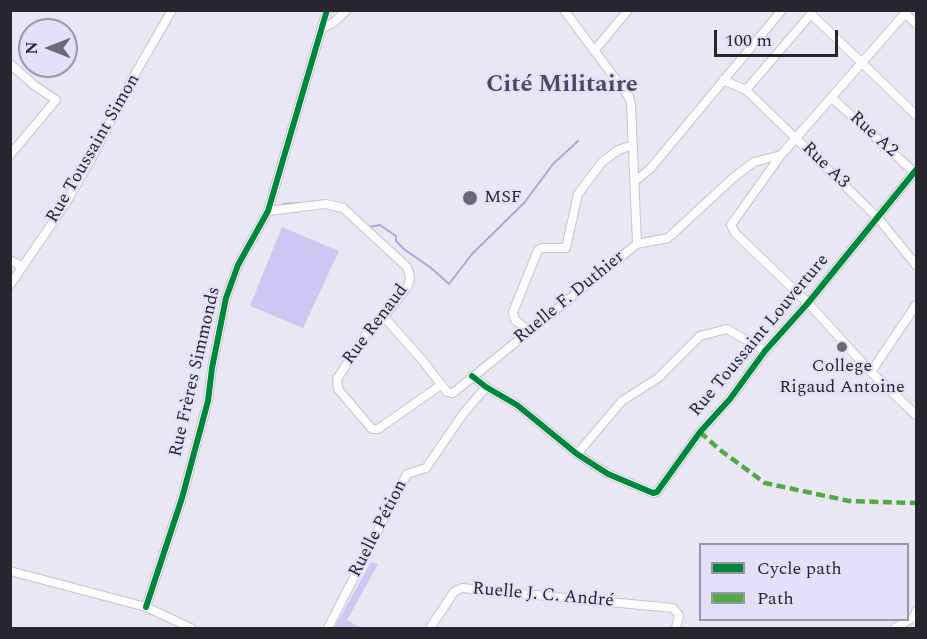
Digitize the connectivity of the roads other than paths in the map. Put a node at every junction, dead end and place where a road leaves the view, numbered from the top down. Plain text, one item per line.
1 (172, 10) edge
2 (327, 10) edge
3 (347, 10) edge
4 (564, 10) edge
5 (628, 10) edge
6 (782, 10) edge
7 (906, 12) edge
8 (916, 24) edge
9 (321, 29) junction
10 (594, 51) junction
11 (862, 61) junction
12 (10, 64) edge
13 (723, 80) junction
14 (746, 90) junction
15 (832, 98) junction
16 (916, 116) edge
17 (795, 138) junction
18 (633, 145) junction
19 (10, 155) edge
20 (781, 155) junction
21 (915, 171) edge
22 (635, 181) junction
23 (268, 211) junction
24 (878, 218) junction
25 (637, 244) junction
26 (10, 260) edge
27 (916, 265) edge
28 (23, 267) junction
29 (10, 285) edge
30 (808, 303) junction
31 (916, 304) edge
32 (384, 317) junction
33 (529, 331) junction
34 (765, 351) junction
35 (871, 372) junction
36 (472, 376) junction
37 (441, 386) junction
38 (486, 387) junction
39 (916, 416) edge
40 (577, 454) junction
41 (10, 571) edge
42 (146, 606) junction
43 (191, 628) edge
44 (328, 628) edge
45 (429, 628) edge
46 (676, 628) edge

1 - 28 street, Rue Toussaint Simon
2 - 9 street, Rue Frères Simmonds
3 - 9 street
4 - 10 street, Ruelle F. Duthier
5 - 10 street
6 - 13 street
7 - 8 street
7 - 11 street
9 - 23 street, Rue Frères Simmonds
10 - 18 street, Ruelle F. Duthier
11 - 14 street
11 - 15 street
11 - 16 street
12 - 19 street
13 - 14 street, Rue A3
13 - 22 street
14 - 17 street, Rue A3
15 - 17 street
15 - 21 street, Rue A2
17 - 20 street
17 - 24 street, Rue A3
18 - 22 street, Ruelle F. Duthier
18 - 33 street
20 - 25 street
20 - 30 street
21 - 24 street, Rue Toussaint Louverture
22 - 25 street, Ruelle F. Duthier
23 - 32 street, Rue Renaud
23 - 42 street, Rue Frères Simmonds
24 - 27 street, Rue A3
24 - 30 street, Rue Toussaint Louverture
25 - 33 street, Ruelle F. Duthier
26 - 28 street
28 - 29 street, Rue Toussaint Simon
30 - 34 street, Rue Toussaint Louverture
30 - 35 street
31 - 35 street
32 - 37 street
32 - 37 street, Rue Renaud
33 - 36 street, Ruelle F. Duthier
34 - 40 street
34 - 40 street, Rue Toussaint Louverture
35 - 39 street
36 - 37 street, Ruelle F. Duthier
36 - 38 street, Rue Toussaint Louverture
38 - 40 street, Rue Toussaint Louverture
38 - 44 street, Ruelle Pétion
41 - 42 street
42 - 43 street
45 - 46 street, Ruelle J. C. André

